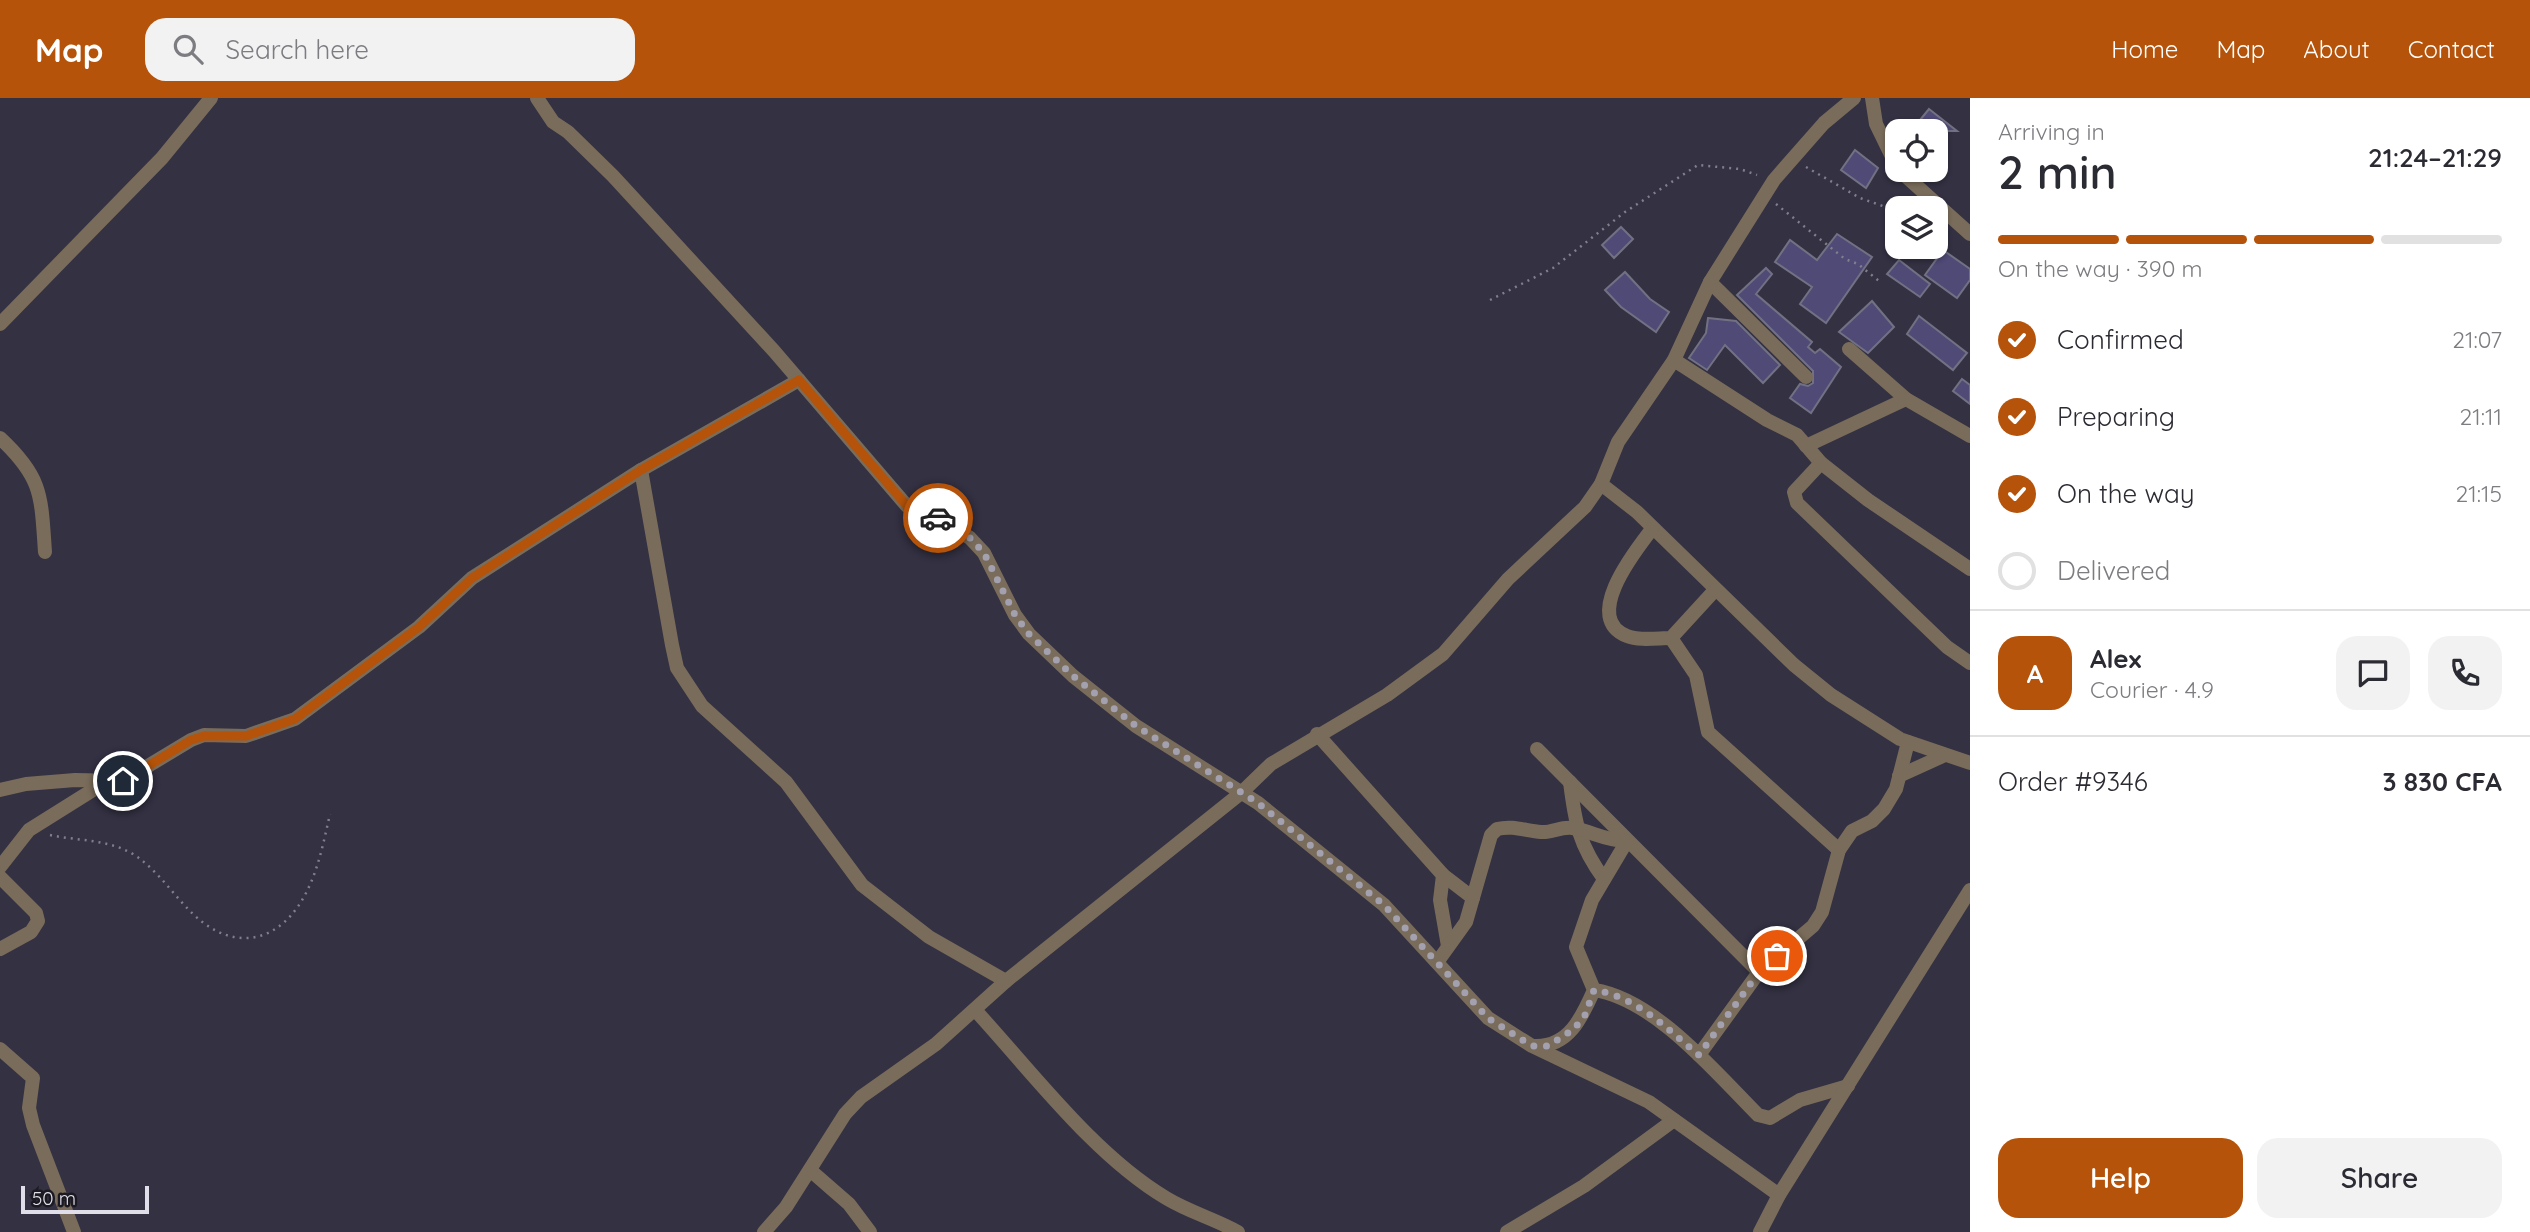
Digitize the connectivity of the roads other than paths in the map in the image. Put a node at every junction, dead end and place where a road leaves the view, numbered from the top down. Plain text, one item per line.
1 (211, 98) edge
2 (537, 98) edge
3 (1854, 98) edge
4 (1872, 98) edge
5 (1885, 142) edge
6 (1913, 182) edge
7 (1970, 234) edge
8 (1710, 282) junction
9 (0, 324) edge
10 (1849, 349) dead end
11 (1674, 360) junction
12 (1806, 377) dead end
13 (799, 380) junction
14 (1906, 399) junction
15 (1970, 436) edge
16 (0, 438) edge
17 (1806, 446) junction
18 (1821, 463) junction
19 (641, 470) junction
20 (1601, 484) junction
21 (1653, 528) junction
22 (45, 552) dead end
23 (1970, 569) edge
24 (1715, 590) junction
25 (1671, 638) junction
26 (1970, 663) edge
27 (1317, 734) junction
28 (1908, 742) junction
29 (1537, 749) dead end
30 (1945, 754) junction
31 (1970, 763) edge
32 (1899, 776) junction
33 (1570, 782) junction
34 (104, 783) junction
35 (0, 790) edge
36 (1241, 793) junction
37 (1575, 828) junction
38 (1627, 841) junction
39 (1839, 850) junction
40 (0, 867) edge
41 (1443, 875) junction
42 (0, 877) edge
43 (1604, 879) junction
44 (1970, 890) edge
45 (1473, 898) junction
46 (1448, 946) junction
47 (0, 949) edge
48 (1438, 961) junction
49 (1759, 972) junction
50 (1006, 981) junction
51 (1594, 990) junction
52 (976, 1011) junction
53 (1532, 1046) junction
54 (0, 1049) edge
55 (1699, 1055) junction
56 (1849, 1086) junction
57 (1674, 1120) junction
58 (810, 1170) junction
59 (1779, 1195) junction
60 (74, 1232) edge
61 (764, 1232) edge
62 (870, 1232) edge
63 (1238, 1232) edge
64 (1507, 1232) edge
65 (1760, 1232) edge

1 - 9 street
2 - 13 street
3 - 8 street
4 - 5 street
6 - 7 street
8 - 11 street
8 - 12 street
10 - 14 street
11 - 17 street
11 - 20 street
13 - 19 street
13 - 36 street
14 - 15 street
14 - 17 street
16 - 22 street
17 - 18 street
18 - 23 street
18 - 26 street
19 - 34 street
19 - 50 street
20 - 21 street
20 - 27 street
21 - 24 street
21 - 25 street
24 - 25 street
24 - 28 street
25 - 39 street
27 - 36 street
27 - 41 street
28 - 30 street
28 - 32 street
29 - 33 street
30 - 31 street
30 - 32 street
32 - 39 street
33 - 37 street
33 - 38 street
34 - 35 street
34 - 40 street
36 - 48 street
36 - 50 street
37 - 38 street
37 - 43 street
37 - 45 street
38 - 43 street
38 - 49 street
39 - 49 street
41 - 45 street
41 - 46 street
42 - 47 street
43 - 51 street
44 - 56 street
45 - 46 street
46 - 48 street
48 - 53 street
49 - 55 street
50 - 52 street
51 - 53 street
51 - 55 street
52 - 58 street
52 - 63 street
53 - 57 street
54 - 60 street
55 - 56 street
56 - 59 street
57 - 59 street
57 - 64 street
58 - 61 street
58 - 62 street
59 - 65 street

